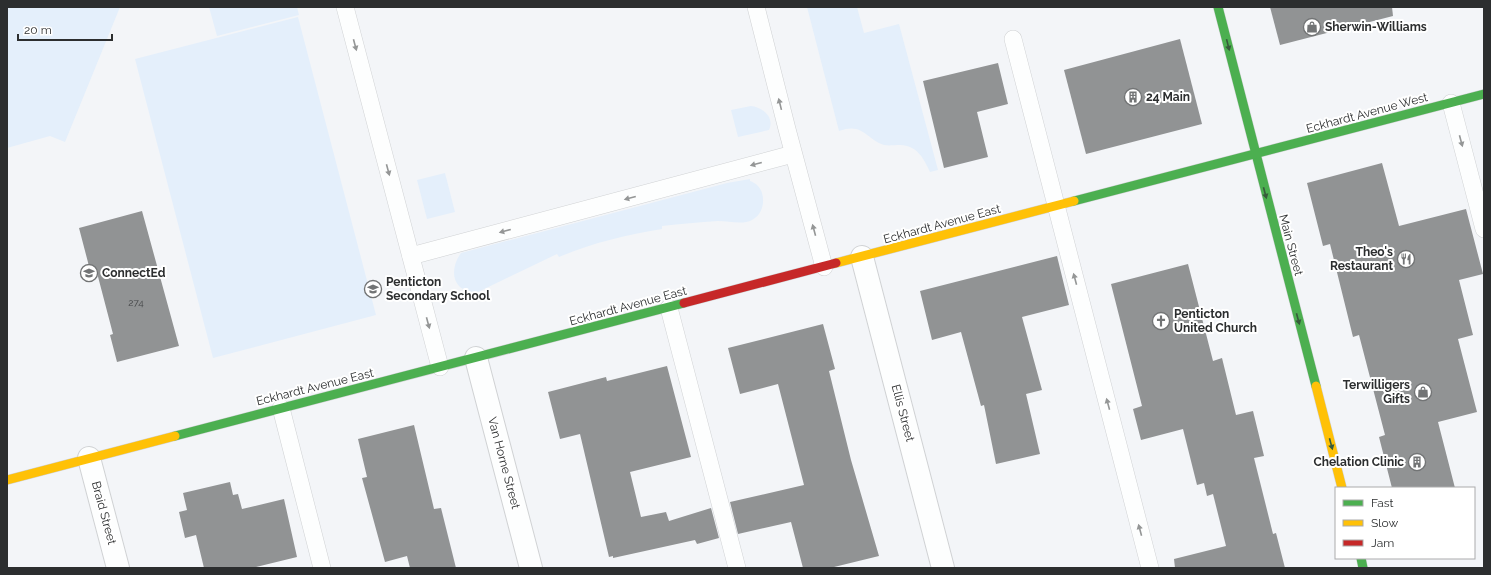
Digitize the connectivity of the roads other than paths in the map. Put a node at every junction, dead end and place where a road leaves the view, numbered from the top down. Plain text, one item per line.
1 (346, 7) edge
2 (756, 7) edge
3 (1218, 7) edge
4 (1013, 39) dead end
5 (1484, 94) edge
6 (1451, 103) junction
7 (794, 154) junction
8 (1256, 155) junction
9 (1056, 207) junction
10 (1484, 229) edge
11 (411, 256) junction
12 (862, 257) junction
13 (824, 267) junction
14 (670, 308) junction
15 (476, 358) junction
16 (440, 367) junction
17 (281, 408) junction
18 (89, 458) junction
19 (7, 480) edge
20 (1342, 487) edge
21 (118, 568) edge
22 (322, 568) edge
23 (531, 568) edge
24 (737, 568) edge
25 (943, 568) edge
26 (1150, 568) edge

1 -> 11 lane
7 -> 2 lane
3 -> 8 main road, Main Street
4 - 9 lane
5 - 6 main road, Eckhardt Avenue West
6 - 8 main road, Eckhardt Avenue West
6 -> 10 lane
7 -> 11 lane
13 -> 7 lane
8 - 9 main road, Eckhardt Avenue East
8 -> 20 main road, Main Street
9 - 12 main road, Eckhardt Avenue East
26 -> 9 lane
11 -> 16 lane
12 - 13 main road, Eckhardt Avenue East
12 - 25 street, Ellis Street
13 - 14 main road, Eckhardt Avenue East
14 - 15 main road, Eckhardt Avenue East
14 - 24 lane
15 - 16 main road, Eckhardt Avenue East
15 - 23 street, Van Horne Street
16 - 17 main road, Eckhardt Avenue East
17 - 18 main road, Eckhardt Avenue East
17 - 22 lane
18 - 19 main road, Eckhardt Avenue East
18 - 21 street, Braid Street

